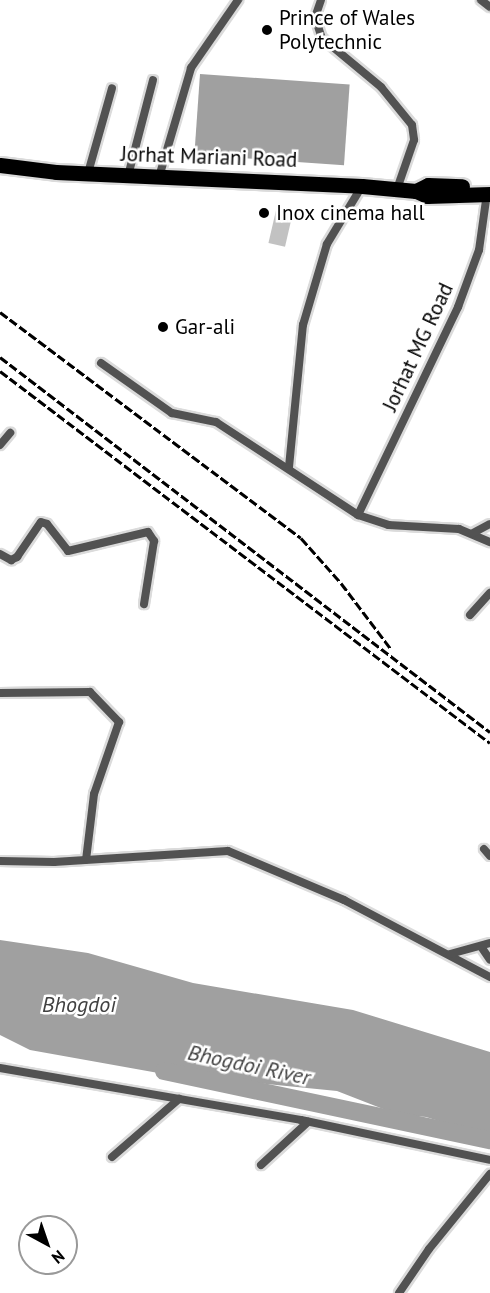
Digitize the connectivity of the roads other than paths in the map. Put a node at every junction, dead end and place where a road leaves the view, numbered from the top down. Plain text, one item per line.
1 (238, 0) edge
2 (321, 0) edge
3 (481, 0) edge
4 (490, 7) edge
5 (153, 80) dead end
6 (112, 88) dead end
7 (0, 165) edge
8 (88, 173) junction
9 (128, 176) junction
10 (159, 177) junction
11 (362, 186) junction
12 (396, 189) junction
13 (489, 190) edge
14 (101, 363) dead end
15 (10, 433) dead end
16 (0, 445) edge
17 (289, 467) junction
18 (358, 515) junction
19 (490, 524) edge
20 (473, 533) junction
21 (490, 542) edge
22 (0, 554) edge
23 (490, 593) edge
24 (144, 604) dead end
25 (470, 615) dead end
26 (0, 693) edge
27 (86, 860) junction
28 (0, 861) edge
29 (486, 945) edge
30 (450, 954) junction
31 (490, 960) edge
32 (490, 977) edge
33 (0, 1068) edge
34 (179, 1099) junction
35 (308, 1122) junction
36 (112, 1157) dead end
37 (490, 1160) edge
38 (261, 1165) dead end
39 (490, 1174) edge
40 (399, 1293) edge

1 - 10 street
2 - 12 street
3 - 4 street
5 - 9 street
6 - 8 street
7 - 8 highway, Jorhat Mariani Road
8 - 9 highway, Jorhat Mariani Road
9 - 10 highway, Jorhat Mariani Road
10 - 11 highway, Jorhat Mariani Road
11 - 12 highway, Jorhat Mariani Road
11 - 17 street
12 - 13 highway, Jorhat Mariani Road
13 - 18 street, Jorhat MG Road
14 - 17 street
15 - 16 street
17 - 18 street
18 - 20 street
19 - 20 street
20 - 21 street
22 - 24 street
23 - 25 street
26 - 27 street
27 - 28 street
27 - 30 street
29 - 30 street
29 - 31 street
30 - 32 street
33 - 34 street
34 - 35 street
34 - 36 street
35 - 37 street
35 - 38 street
39 - 40 street

